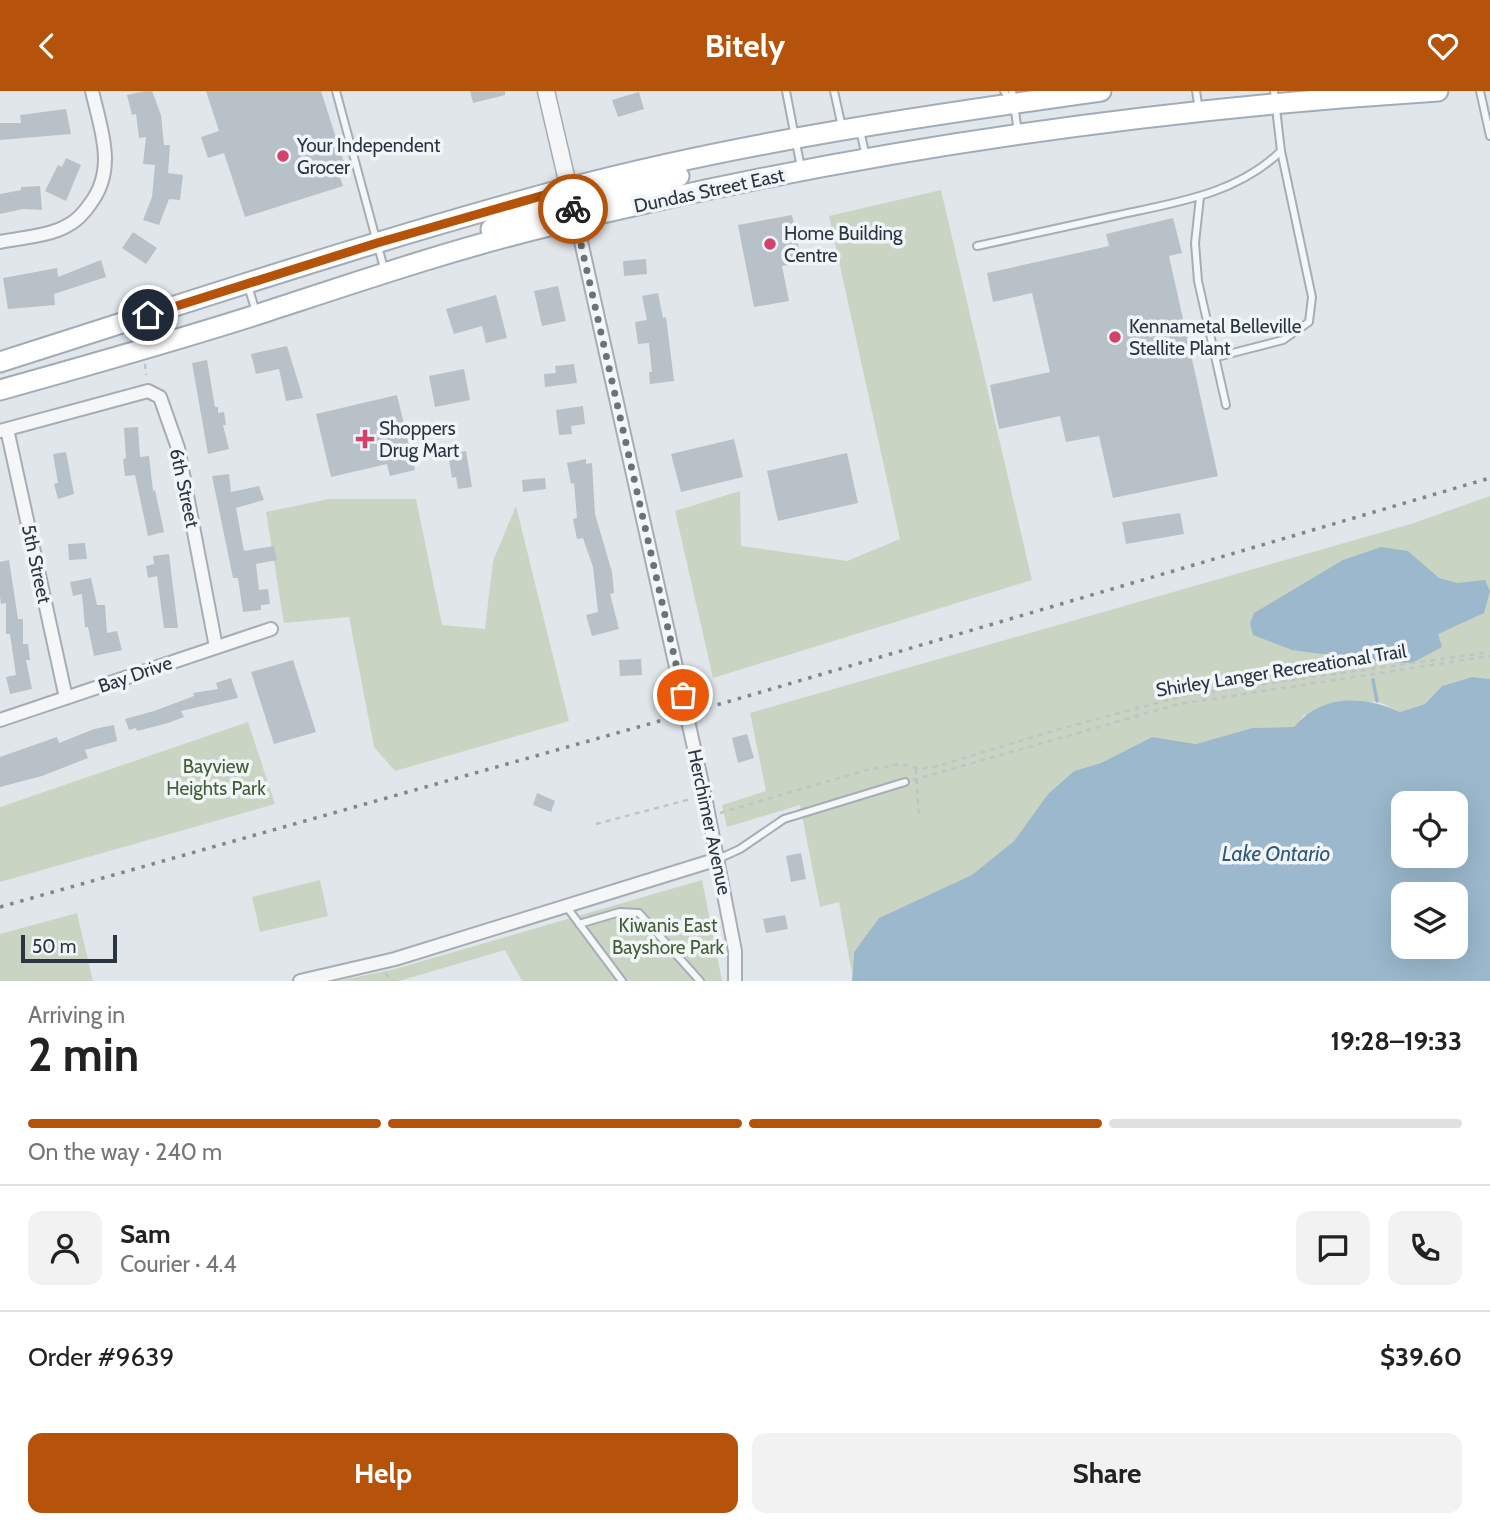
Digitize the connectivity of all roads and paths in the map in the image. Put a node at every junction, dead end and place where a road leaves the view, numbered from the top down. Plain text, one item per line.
1 (92, 91) edge
2 (336, 91) edge
3 (546, 91) edge
4 (786, 91) edge
5 (834, 91) edge
6 (1101, 91) edge
7 (1438, 91) edge
8 (1480, 91) edge
9 (1009, 95) edge
10 (1274, 96) edge
11 (1198, 100) edge
12 (851, 129) junction
13 (1018, 134) junction
14 (1490, 136) edge
15 (796, 139) junction
16 (1281, 152) junction
17 (716, 155) junction
18 (867, 159) junction
19 (801, 170) junction
20 (569, 188) junction
21 (1200, 197) junction
22 (576, 219) junction
23 (0, 242) edge
24 (377, 243) junction
25 (977, 246) dead end
26 (449, 254) junction
27 (385, 274) junction
28 (247, 284) junction
29 (257, 314) junction
30 (1217, 357) junction
31 (0, 362) edge
32 (0, 390) edge
33 (1226, 405) dead end
34 (4, 430) edge
35 (271, 629) dead end
36 (216, 647) junction
37 (1490, 654) edge
38 (66, 698) junction
39 (0, 720) edge
40 (916, 769) junction
41 (918, 778) junction
42 (905, 782) joint
43 (705, 797) junction
44 (720, 813) dead end
45 (919, 817) dead end
46 (596, 824) dead end
47 (718, 859) junction
48 (566, 906) junction
49 (579, 925) junction
50 (300, 981) edge
51 (622, 981) edge
52 (699, 981) edge
53 (735, 981) edge

1 - 23 street
2 - 24 lane
3 - 20 street, Herchimer Avenue
4 - 15 lane
5 - 12 lane
6 - 9 main road, Dundas Street East
7 - 10 main road, Dundas Street East
8 - 14 lane
9 - 12 main road, Dundas Street East
9 - 13 lane
10 - 11 main road, Dundas Street East
10 - 16 lane
11 - 13 main road, Dundas Street East
12 - 15 main road, Dundas Street East
12 - 18 lane
13 - 18 main road, Dundas Street East
15 - 17 main road, Dundas Street East
15 - 19 lane
16 - 21 lane
16 - 30 lane
17 - 20 main road, Dundas Street East
17 - 22 main road
18 - 19 main road, Dundas Street East
19 - 22 main road, Dundas Street East
20 - 22 street, Herchimer Avenue
20 - 24 main road, Dundas Street East
20 - 26 main road
21 - 25 lane
21 - 30 lane
22 - 26 main road, Dundas Street East
22 - 43 street, Herchimer Avenue
24 - 27 lane
24 - 28 main road, Dundas Street East
26 - 27 main road, Dundas Street East
27 - 29 main road, Dundas Street East
28 - 29 lane
28 - 31 main road, Dundas Street East
29 - 32 main road, Dundas Street East
30 - 33 lane
34 - 36 street, 6th Street
34 - 38 street, 5th Street
35 - 36 street, Bay Drive
36 - 38 street, Bay Drive
37 - 40 path, Shirley Langer Recreational Trail
37 - 41 path
38 - 39 street, Bay Drive
40 - 41 path
40 - 44 path, Shirley Langer Recreational Trail
41 - 42 path
41 - 45 path
42 - 47 lane
43 - 46 path
43 - 47 street, Herchimer Avenue
47 - 48 street
47 - 53 street, Herchimer Avenue
48 - 49 lane
48 - 50 street
49 - 51 lane
49 - 52 lane

